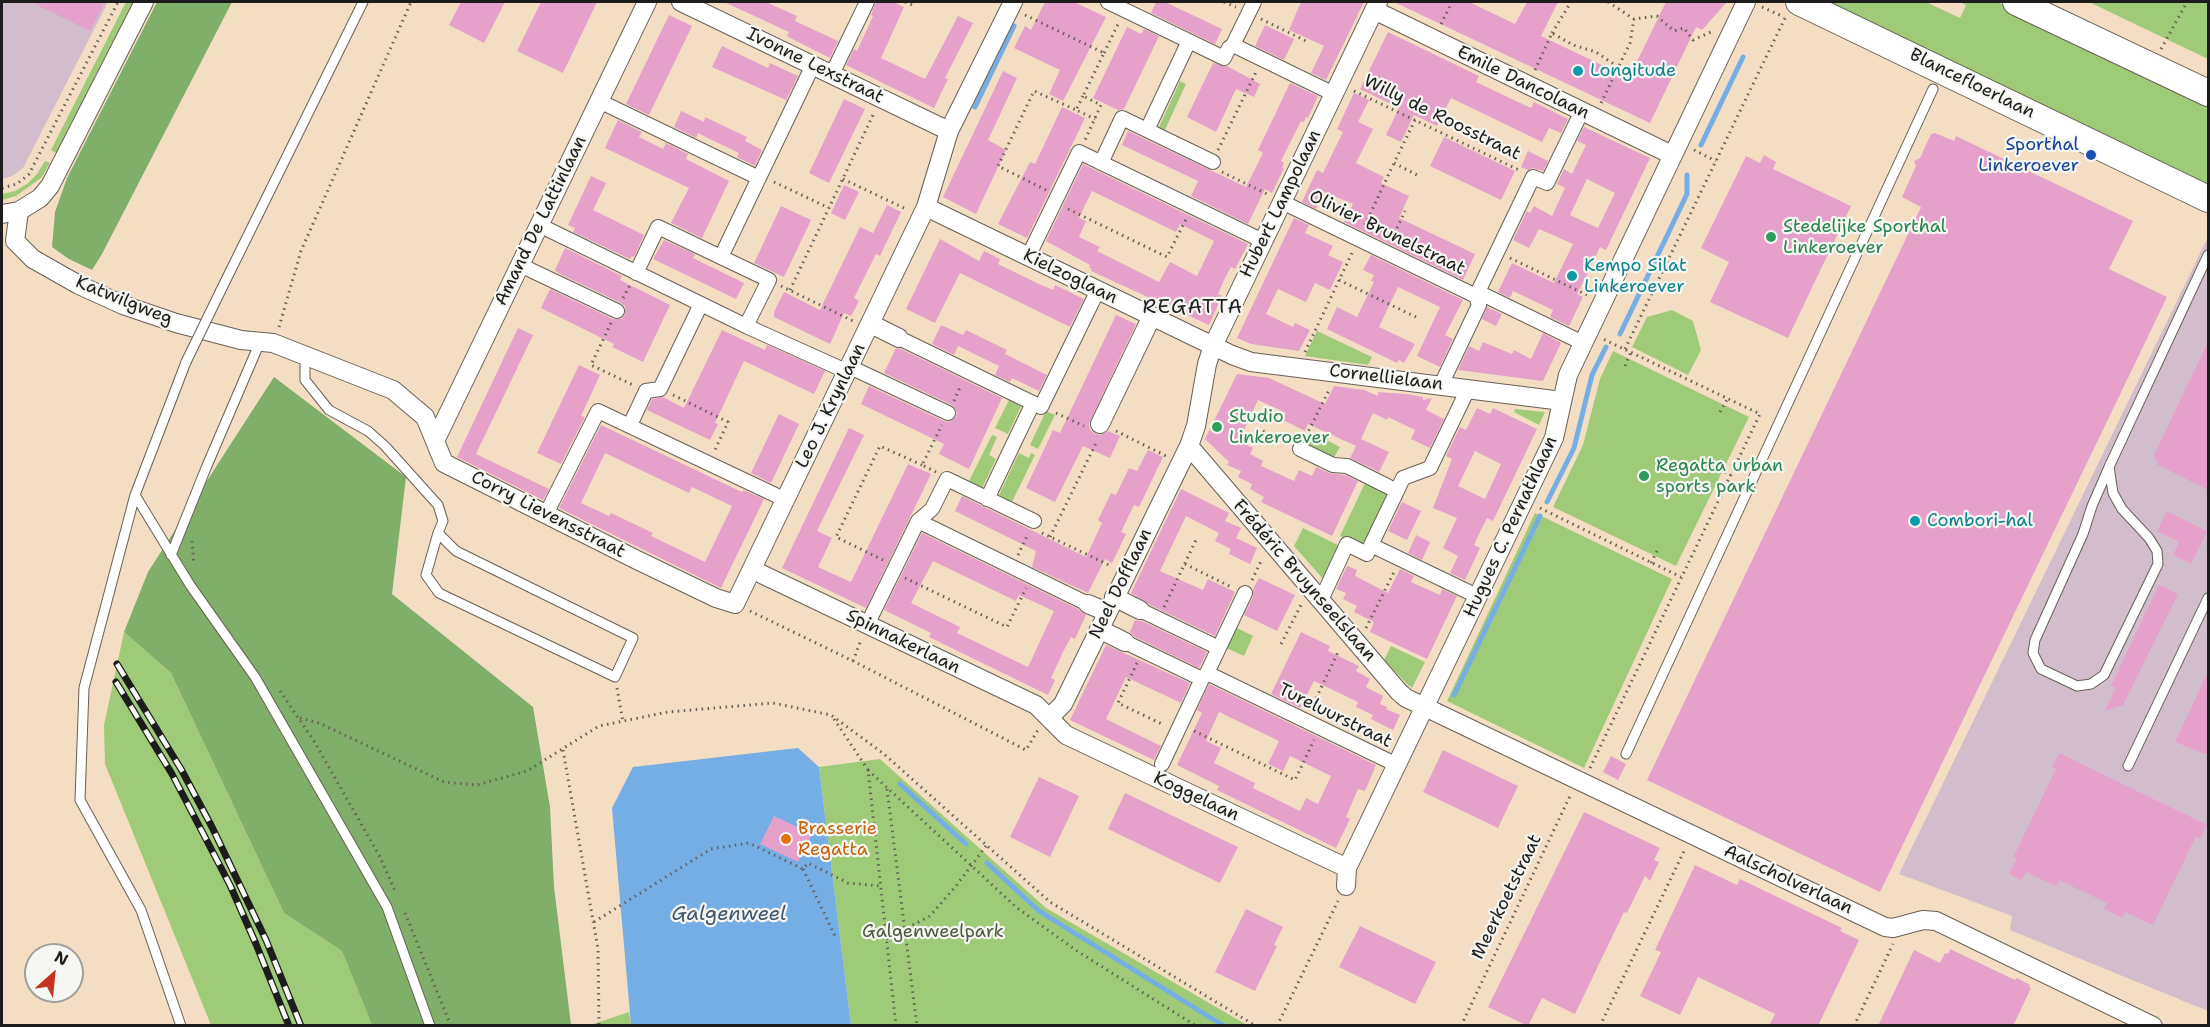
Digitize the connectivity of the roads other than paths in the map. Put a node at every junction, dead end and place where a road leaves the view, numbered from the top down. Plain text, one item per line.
1 (144, 2) edge
2 (363, 2) edge
3 (647, 2) edge
4 (681, 2) edge
5 (867, 2) edge
6 (1108, 2) edge
7 (1746, 2) edge
8 (2016, 2) edge
9 (1011, 5) edge
10 (1376, 6) edge
11 (1251, 7) edge
12 (1792, 10) edge
13 (1189, 41) junction
14 (1233, 45) junction
15 (813, 65) junction
16 (832, 74) junction
17 (1336, 89) junction
18 (1933, 89) dead end
19 (2208, 93) edge
20 (599, 101) junction
21 (1588, 114) junction
22 (1147, 130) junction
23 (949, 131) junction
24 (1676, 148) junction
25 (1101, 162) junction
26 (1217, 167) road end
27 (759, 177) junction
28 (2208, 199) edge
29 (1282, 202) junction
30 (924, 212) junction
31 (10, 213) edge
32 (539, 225) junction
33 (1263, 241) junction
34 (2208, 255) edge
35 (1028, 256) junction
36 (721, 257) junction
37 (519, 265) junction
38 (636, 273) junction
39 (1098, 290) junction
40 (1476, 296) junction
41 (701, 304) junction
42 (617, 311) road end
43 (1152, 316) junction
44 (746, 326) junction
45 (870, 327) junction
46 (1585, 337) junction
47 (899, 338) joint
48 (267, 342) junction
49 (1213, 346) junction
50 (305, 354) junction
51 (849, 370) junction
52 (1441, 385) junction
53 (1468, 389) junction
54 (1562, 401) junction
55 (1040, 402) junction
56 (948, 413) road end
57 (1100, 424) road end
58 (630, 425) junction
59 (435, 441) junction
60 (1189, 446) junction
61 (1300, 449) road end
62 (2109, 467) junction
63 (1398, 488) junction
64 (135, 495) junction
65 (987, 499) junction
66 (786, 500) junction
67 (546, 514) junction
68 (918, 521) junction
69 (1033, 524) road end
70 (438, 533) junction
71 (1373, 547) junction
72 (171, 555) junction
73 (753, 570) junction
74 (1245, 593) road end
75 (1315, 593) junction
76 (1479, 597) junction
77 (2208, 598) edge
78 (735, 603) joint
79 (1088, 604) joint
80 (1110, 605) junction
81 (1140, 610) joint
82 (867, 625) junction
83 (1099, 629) junction
84 (1125, 642) joint
85 (1216, 647) junction
86 (1204, 676) junction
87 (1426, 707) junction
88 (1049, 718) junction
89 (1626, 754) dead end
90 (1397, 765) junction
91 (2128, 766) dead end
92 (1158, 770) junction
93 (1346, 877) joint
94 (181, 1026) edge
95 (430, 1026) edge
96 (2153, 1026) edge

1 - 31 street, Katwilgweg
2 - 64 lane, bridge
3 - 20 street, Amand De Lattinlaan
4 - 15 street, Ivonne Lexstraat
5 - 16 street
6 - 13 street
7 - 24 street, Hugues C. Pernathlaan
8 - 19 main road
9 - 23 street, Leo J. Krynlaan
10 - 17 street, Hubert Lampolaan
10 - 21 street, Emile Dancolaan
11 - 14 street
12 - 28 main road, Blancefloerlaan
13 - 14 street
13 - 22 street
14 - 17 street
15 - 16 street, Ivonne Lexstraat
15 - 27 street
16 - 23 street, Ivonne Lexstraat
17 - 29 street, Hubert Lampolaan
18 - 89 lane
20 - 27 street
20 - 32 street, Amand De Lattinlaan
21 - 24 street, Emile Dancolaan
21 - 40 street
22 - 25 street
22 - 26 street
23 - 30 street, Leo J. Krynlaan
24 - 46 street, Hugues C. Pernathlaan
25 - 33 street
25 - 35 street
27 - 36 street
29 - 33 street, Hubert Lampolaan
29 - 40 street, Olivier Brunelstraat
30 - 35 street, Kielzoglaan
30 - 45 street, Leo J. Krynlaan
31 - 48 street, Katwilgweg
32 - 37 street, Amand De Lattinlaan
32 - 38 street
33 - 49 street, Hubert Lampolaan
34 - 62 lane
35 - 39 street, Kielzoglaan
36 - 38 street
36 - 44 street
37 - 42 street
37 - 59 street, Amand De Lattinlaan
38 - 41 street
39 - 43 street, Kielzoglaan
39 - 55 street
40 - 46 street, Olivier Brunelstraat
40 - 52 street
41 - 44 street
41 - 58 street
43 - 49 street, Kielzoglaan
43 - 57 street
44 - 51 street
45 - 47 street
45 - 51 street, Leo J. Krynlaan
46 - 54 street, Hugues C. Pernathlaan
47 - 55 street
48 - 50 street, Corry Lievensstraat
48 - 72 lane
49 - 52 street, Cornellielaan
49 - 60 street, Hubert Lampolaan
50 - 59 street, Corry Lievensstraat
50 - 70 lane
51 - 56 street
51 - 66 street, Leo J. Krynlaan
52 - 53 street, Cornellielaan
53 - 54 street, Cornellielaan
53 - 63 street
54 - 76 street, Hugues C. Pernathlaan
55 - 65 street
58 - 66 street
58 - 67 street
59 - 67 street, Corry Lievensstraat
60 - 75 street, Frédéric Bruynseelslaan
60 - 80 street, Neel Dofflaan
61 - 63 street
62 - 62 lane
63 - 71 street
64 - 72 lane
64 - 94 lane
65 - 68 street
65 - 69 street
66 - 73 street, Leo J. Krynlaan
67 - 78 street, Corry Lievensstraat
68 - 79 street
68 - 82 street
70 - 70 lane
71 - 75 street
71 - 76 street
72 - 95 lane
73 - 78 street, Leo J. Krynlaan
73 - 82 street, Spinnakerlaan
74 - 85 street
75 - 87 street, Frédéric Bruynseelslaan
76 - 87 street, Hugues C. Pernathlaan
77 - 91 lane
79 - 80 street
80 - 81 street
80 - 83 street, Neel Dofflaan
81 - 85 street
82 - 88 street, Spinnakerlaan
83 - 84 street
83 - 88 street, Neel Dofflaan
84 - 86 street, Tureluurstraat
85 - 86 street
86 - 90 street, Tureluurstraat
86 - 92 street
87 - 90 street, Hugues C. Pernathlaan
87 - 96 street, Aalscholverlaan
88 - 92 street, Koggelaan
90 - 93 street, Hugues C. Pernathlaan
92 - 93 street, Koggelaan

